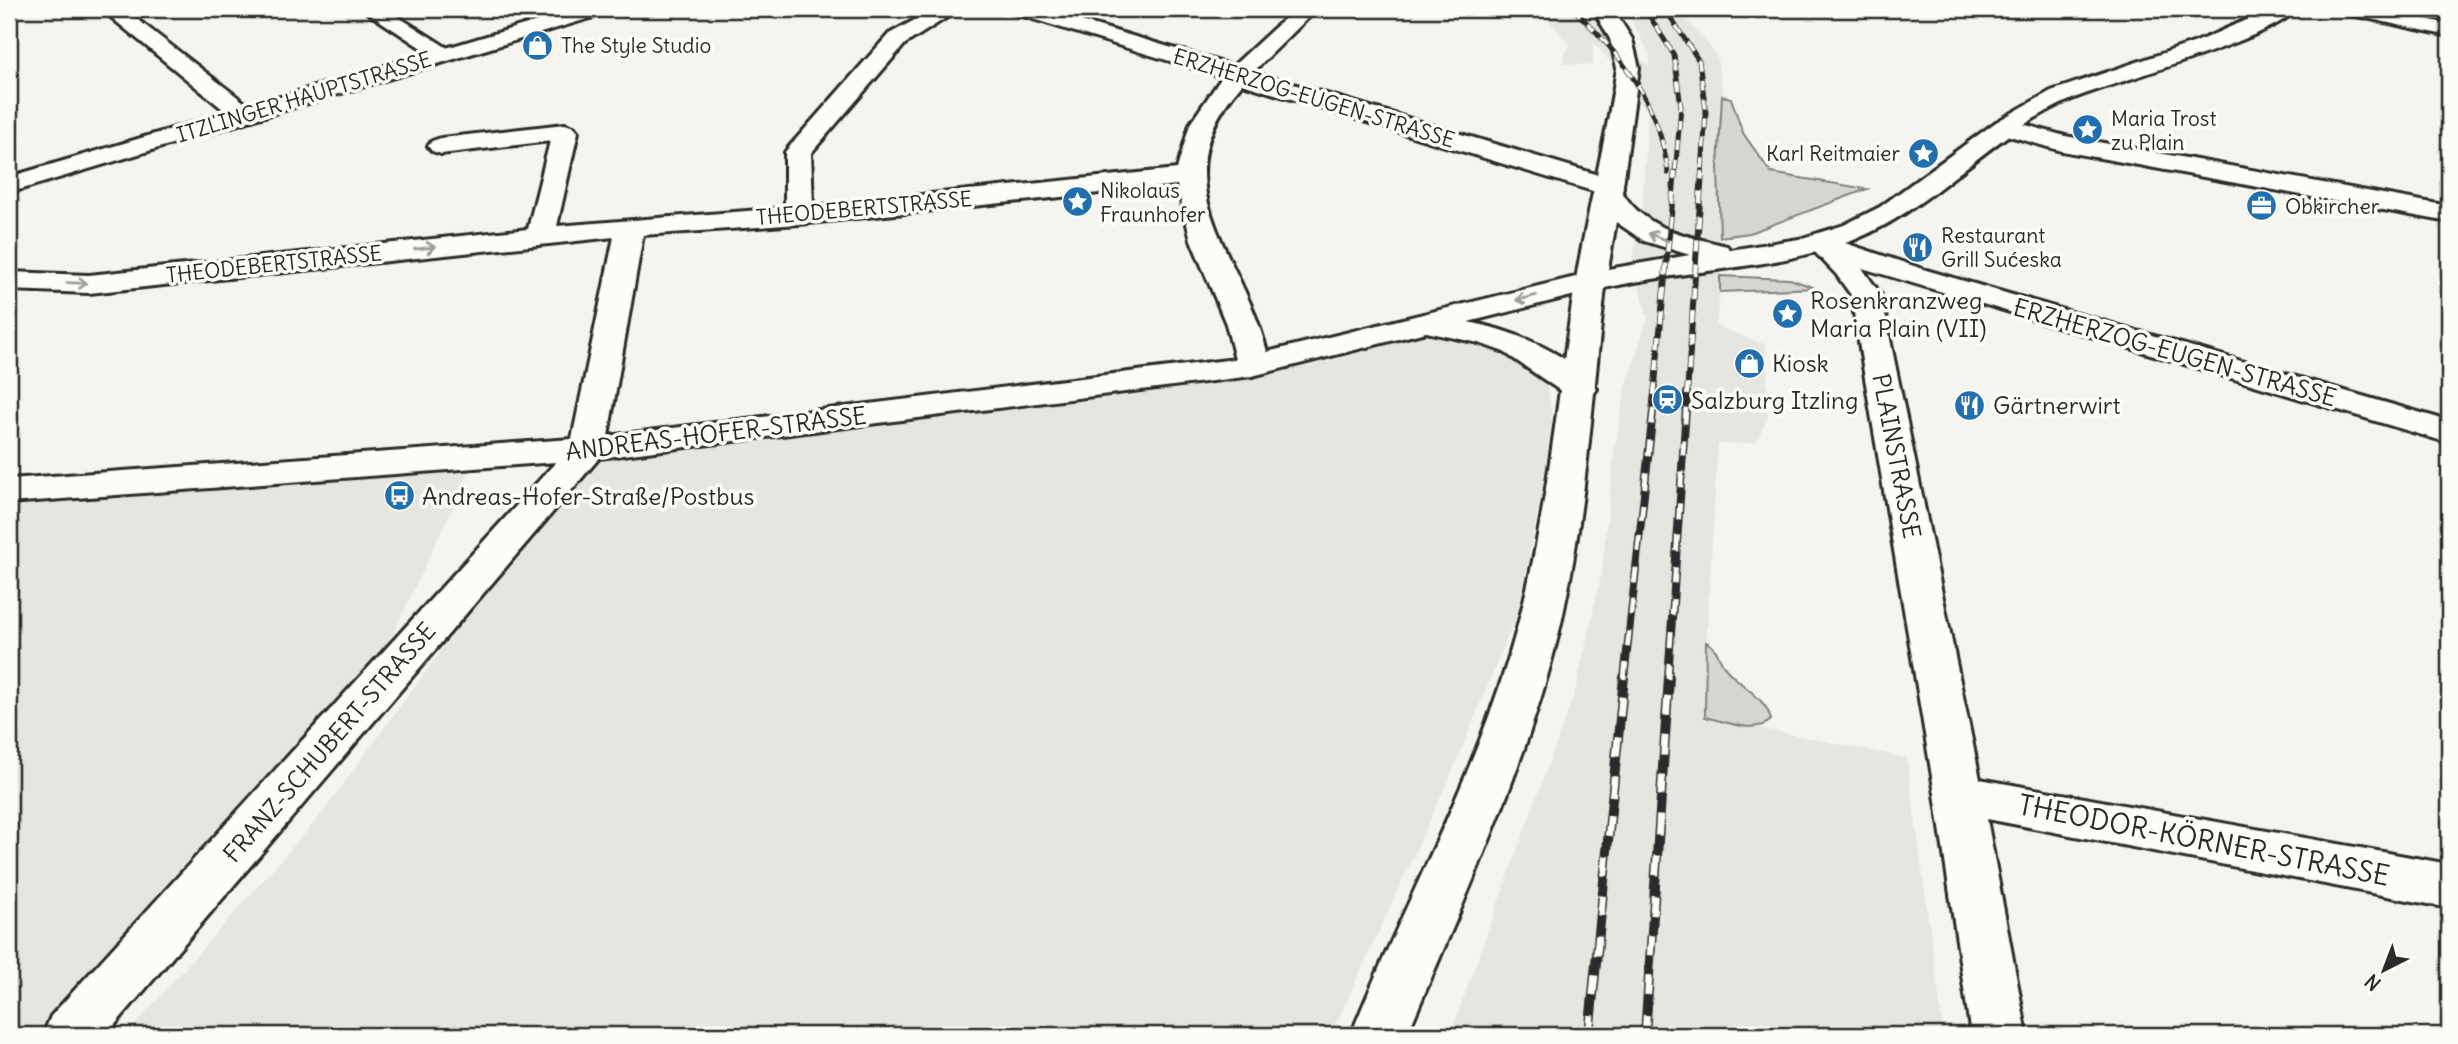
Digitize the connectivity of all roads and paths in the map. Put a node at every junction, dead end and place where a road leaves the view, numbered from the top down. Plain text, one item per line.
1 (111, 9) edge
2 (372, 9) edge
3 (532, 9) edge
4 (600, 9) edge
5 (950, 9) edge
6 (1020, 9) edge
7 (1307, 9) edge
8 (1603, 9) edge
9 (2286, 9) edge
10 (2350, 9) edge
11 (557, 21) junction
12 (2449, 30) edge
13 (446, 54) junction
14 (1238, 75) junction
15 (244, 114) junction
16 (2008, 128) junction
17 (441, 146) dead end
18 (1188, 176) junction
19 (9, 186) edge
20 (1609, 189) junction
21 (2449, 214) edge
22 (799, 216) junction
23 (630, 227) junction
24 (540, 237) junction
25 (1821, 244) junction
26 (1748, 258) junction
27 (9, 281) edge
28 (1592, 282) junction
29 (1416, 327) junction
30 (1252, 366) junction
31 (1580, 389) junction
32 (2449, 432) edge
33 (588, 449) junction
34 (9, 491) edge
35 (1959, 794) junction
36 (2449, 886) edge
37 (71, 1035) edge
38 (1379, 1035) edge
39 (1998, 1035) edge

1 - 15 street
2 - 13 street
3 - 11 street
4 - 11 street, ITZLINGER HAUPTSTRASSE
5 - 22 street
6 - 14 street, ERZHERZOG-EUGEN-STRASSE
7 - 14 street
8 - 20 street
9 - 16 street
10 - 12 street
11 - 13 street, ITZLINGER HAUPTSTRASSE
13 - 15 street, ITZLINGER HAUPTSTRASSE
14 - 18 street
14 - 20 street, ERZHERZOG-EUGEN-STRASSE
15 - 19 street, ITZLINGER HAUPTSTRASSE
16 - 21 street
16 - 25 street
17 - 24 street
18 - 22 street, THEODEBERTSTRASSE
18 - 30 street
26 -> 20 street, ANDREAS-HOFER-STRASSE
20 - 28 street
22 - 23 street, THEODEBERTSTRASSE
23 - 24 street, THEODEBERTSTRASSE
23 - 33 street
27 -> 24 street, THEODEBERTSTRASSE
25 - 26 street, ANDREAS-HOFER-STRASSE
25 - 32 street, ERZHERZOG-EUGEN-STRASSE
25 - 35 street, PLAINSTRASSE
26 - 28 street, ANDREAS-HOFER-STRASSE
28 -> 29 street, ANDREAS-HOFER-STRASSE
28 - 31 street
29 - 30 street, ANDREAS-HOFER-STRASSE
29 - 31 street, ANDREAS-HOFER-STRASSE
30 - 33 street, ANDREAS-HOFER-STRASSE
31 - 38 street
33 - 34 street, ANDREAS-HOFER-STRASSE
33 - 37 street, FRANZ-SCHUBERT-STRASSE
35 - 36 street, THEODOR-KÖRNER-STRASSE
35 - 39 street, PLAINSTRASSE

